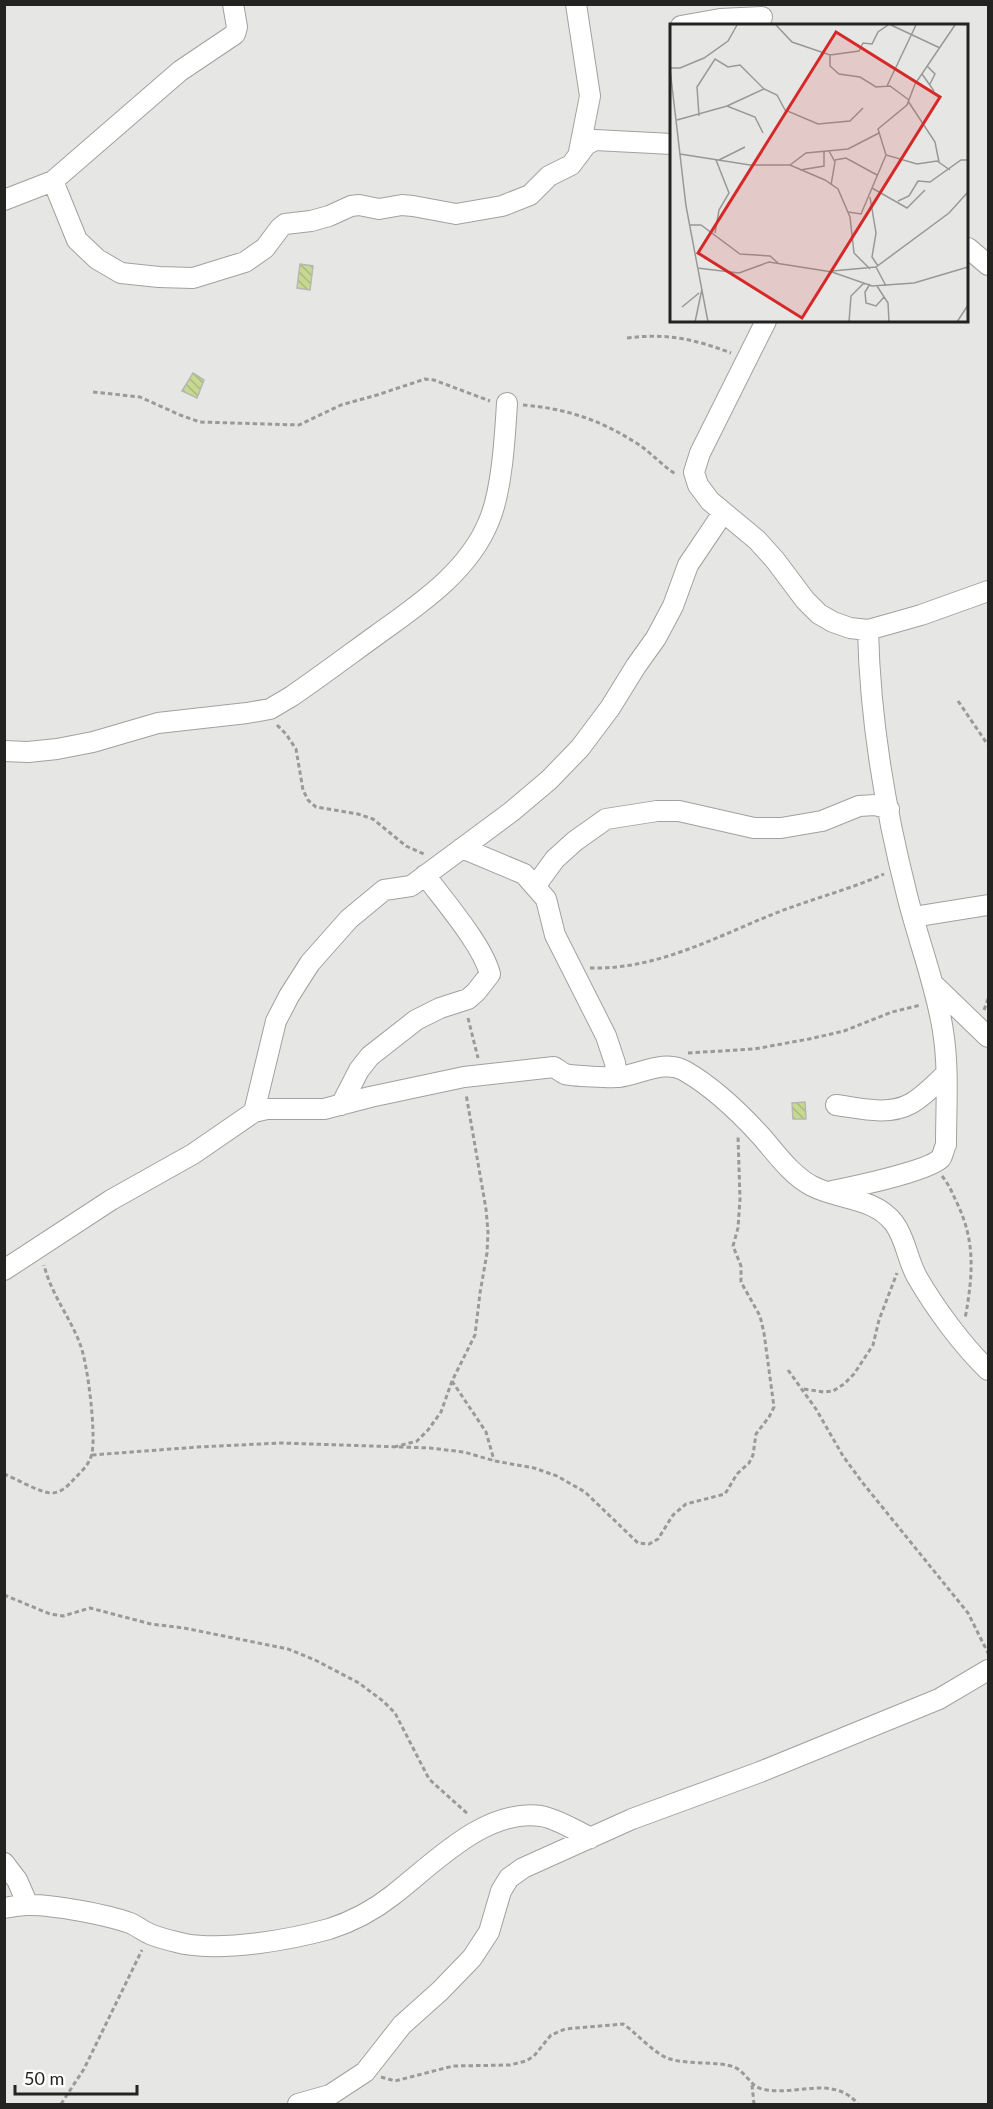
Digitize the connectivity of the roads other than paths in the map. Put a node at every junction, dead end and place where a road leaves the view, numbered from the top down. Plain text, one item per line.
1 (233, 4) edge
2 (576, 4) edge
3 (763, 16) edge
4 (693, 24) edge
5 (670, 144) edge
6 (579, 152) junction
7 (53, 181) junction
8 (4, 200) edge
9 (969, 249) edge
10 (988, 265) edge
11 (765, 322) edge
12 (507, 403) road end
13 (723, 513) junction
14 (988, 591) edge
15 (868, 630) junction
16 (4, 751) edge
17 (889, 809) junction
18 (462, 848) junction
19 (425, 875) junction
20 (536, 885) junction
21 (988, 905) edge
22 (913, 917) junction
23 (934, 991) junction
24 (988, 1037) edge
25 (946, 1074) junction
26 (617, 1077) junction
27 (341, 1105) junction
28 (836, 1105) dead end
29 (254, 1112) junction
30 (828, 1192) junction
31 (4, 1270) edge
32 (988, 1370) edge
33 (985, 1670) edge
34 (591, 1838) junction
35 (4, 1863) edge
36 (28, 1905) junction
37 (4, 1908) edge
38 (298, 2104) edge

1 - 7 street
2 - 6 street
3 - 4 street
5 - 6 street
6 - 7 street
7 - 8 street
9 - 10 street
11 - 13 street
12 - 16 street
13 - 15 street
13 - 18 street
14 - 15 street
15 - 17 street
17 - 20 street
17 - 22 street
18 - 19 street
18 - 20 street
19 - 27 street
19 - 29 street
20 - 26 street
21 - 22 street
22 - 23 street
23 - 24 street
23 - 25 street
25 - 28 street
25 - 30 street
26 - 27 street
26 - 30 street
27 - 29 street
29 - 31 street
30 - 32 street
33 - 34 street
34 - 36 street
34 - 38 street
35 - 36 street
36 - 37 street

